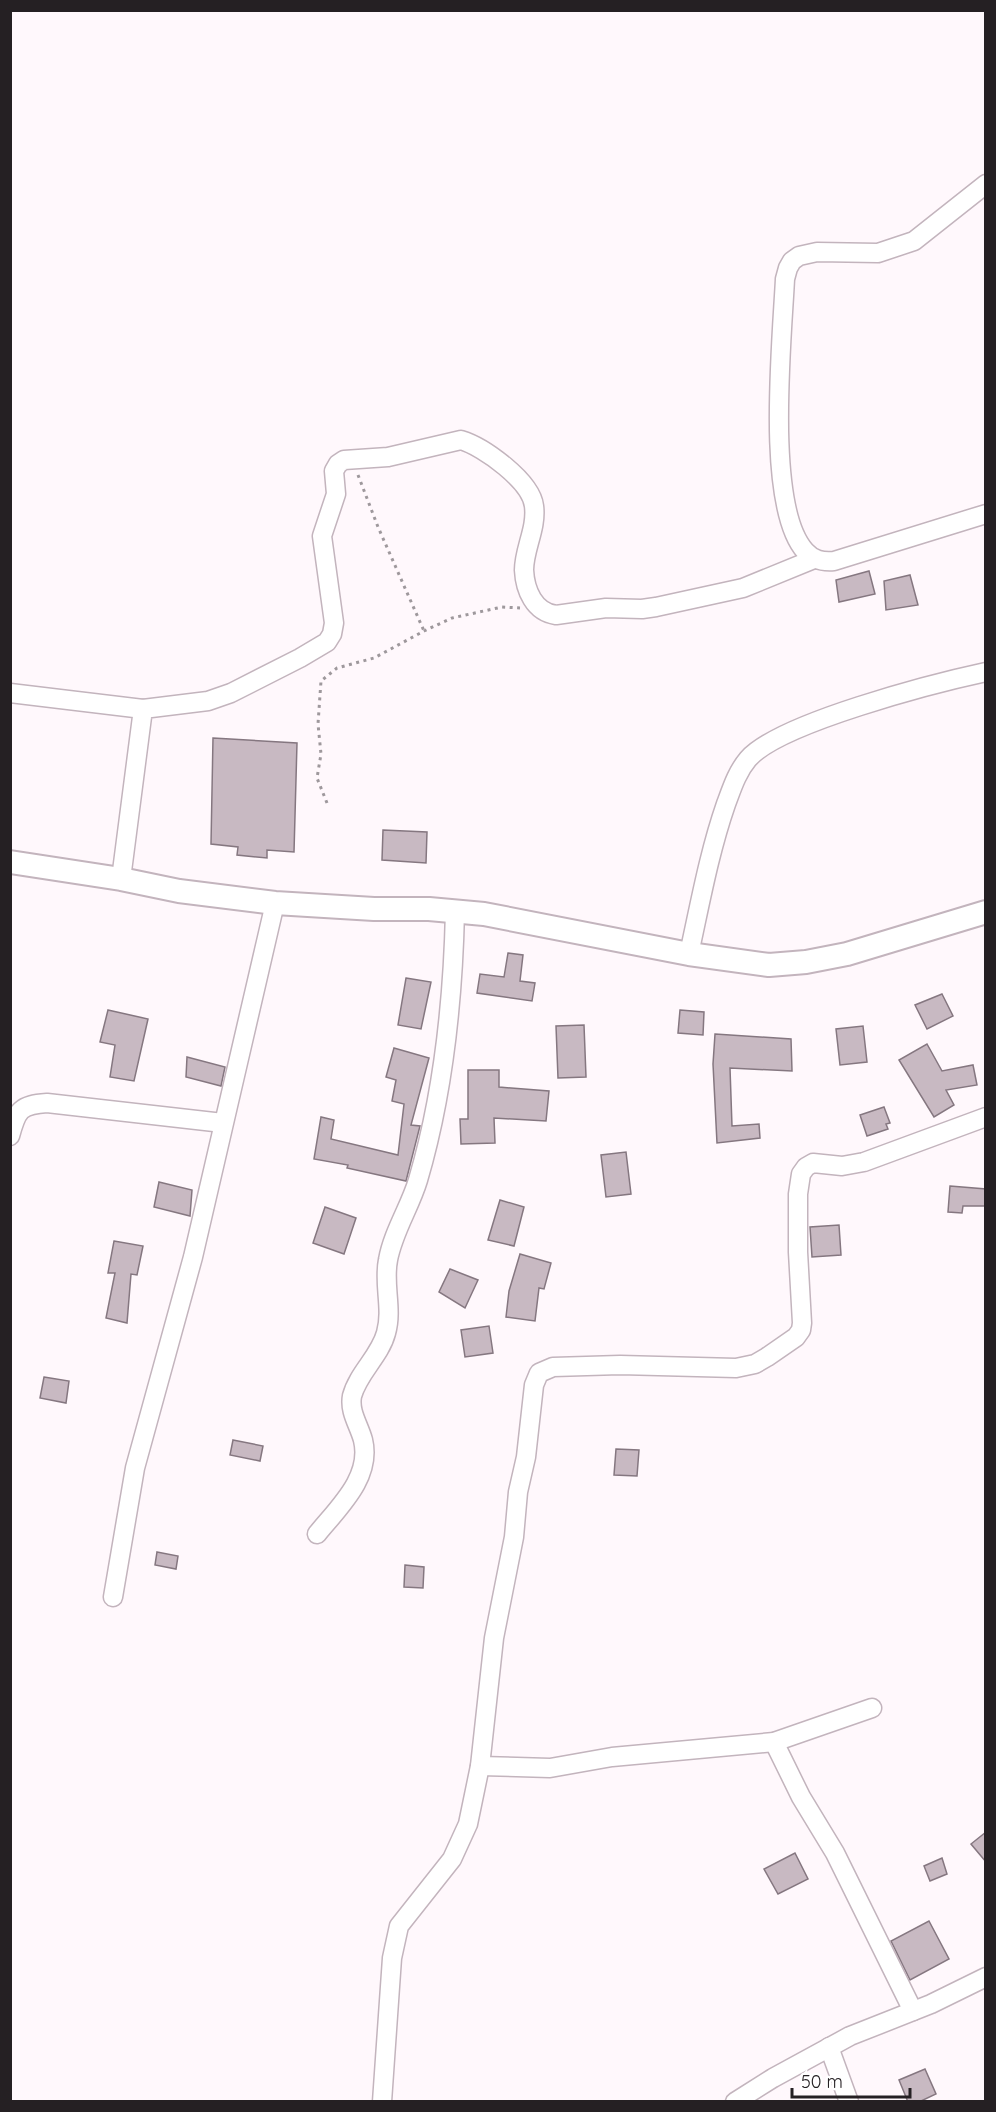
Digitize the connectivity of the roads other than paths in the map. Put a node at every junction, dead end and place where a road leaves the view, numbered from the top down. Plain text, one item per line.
1 (986, 184) edge
2 (986, 514) edge
3 (814, 559) junction
4 (986, 672) edge
5 (10, 693) edge
6 (143, 709) junction
7 (10, 862) edge
8 (121, 879) junction
9 (275, 903) junction
10 (455, 911) junction
11 (986, 912) edge
12 (689, 954) junction
13 (986, 1116) edge
14 (223, 1123) junction
15 (10, 1136) edge
16 (318, 1534) dead end
17 (113, 1597) dead end
18 (872, 1708) dead end
19 (774, 1742) junction
20 (480, 1766) junction
21 (986, 1977) edge
22 (913, 2011) junction
23 (829, 2047) junction
24 (382, 2102) edge
25 (735, 2102) edge
26 (849, 2102) edge

1 - 3 street
2 - 3 street
3 - 6 street
4 - 12 street
5 - 6 street
6 - 8 street
7 - 8 street
8 - 9 street
9 - 10 street
9 - 14 street
10 - 12 street
10 - 16 street
11 - 12 street
13 - 20 street
14 - 15 street
14 - 17 street
18 - 19 street
19 - 20 street
19 - 22 street
20 - 24 street
21 - 22 street
22 - 23 street
23 - 25 street
23 - 26 street

